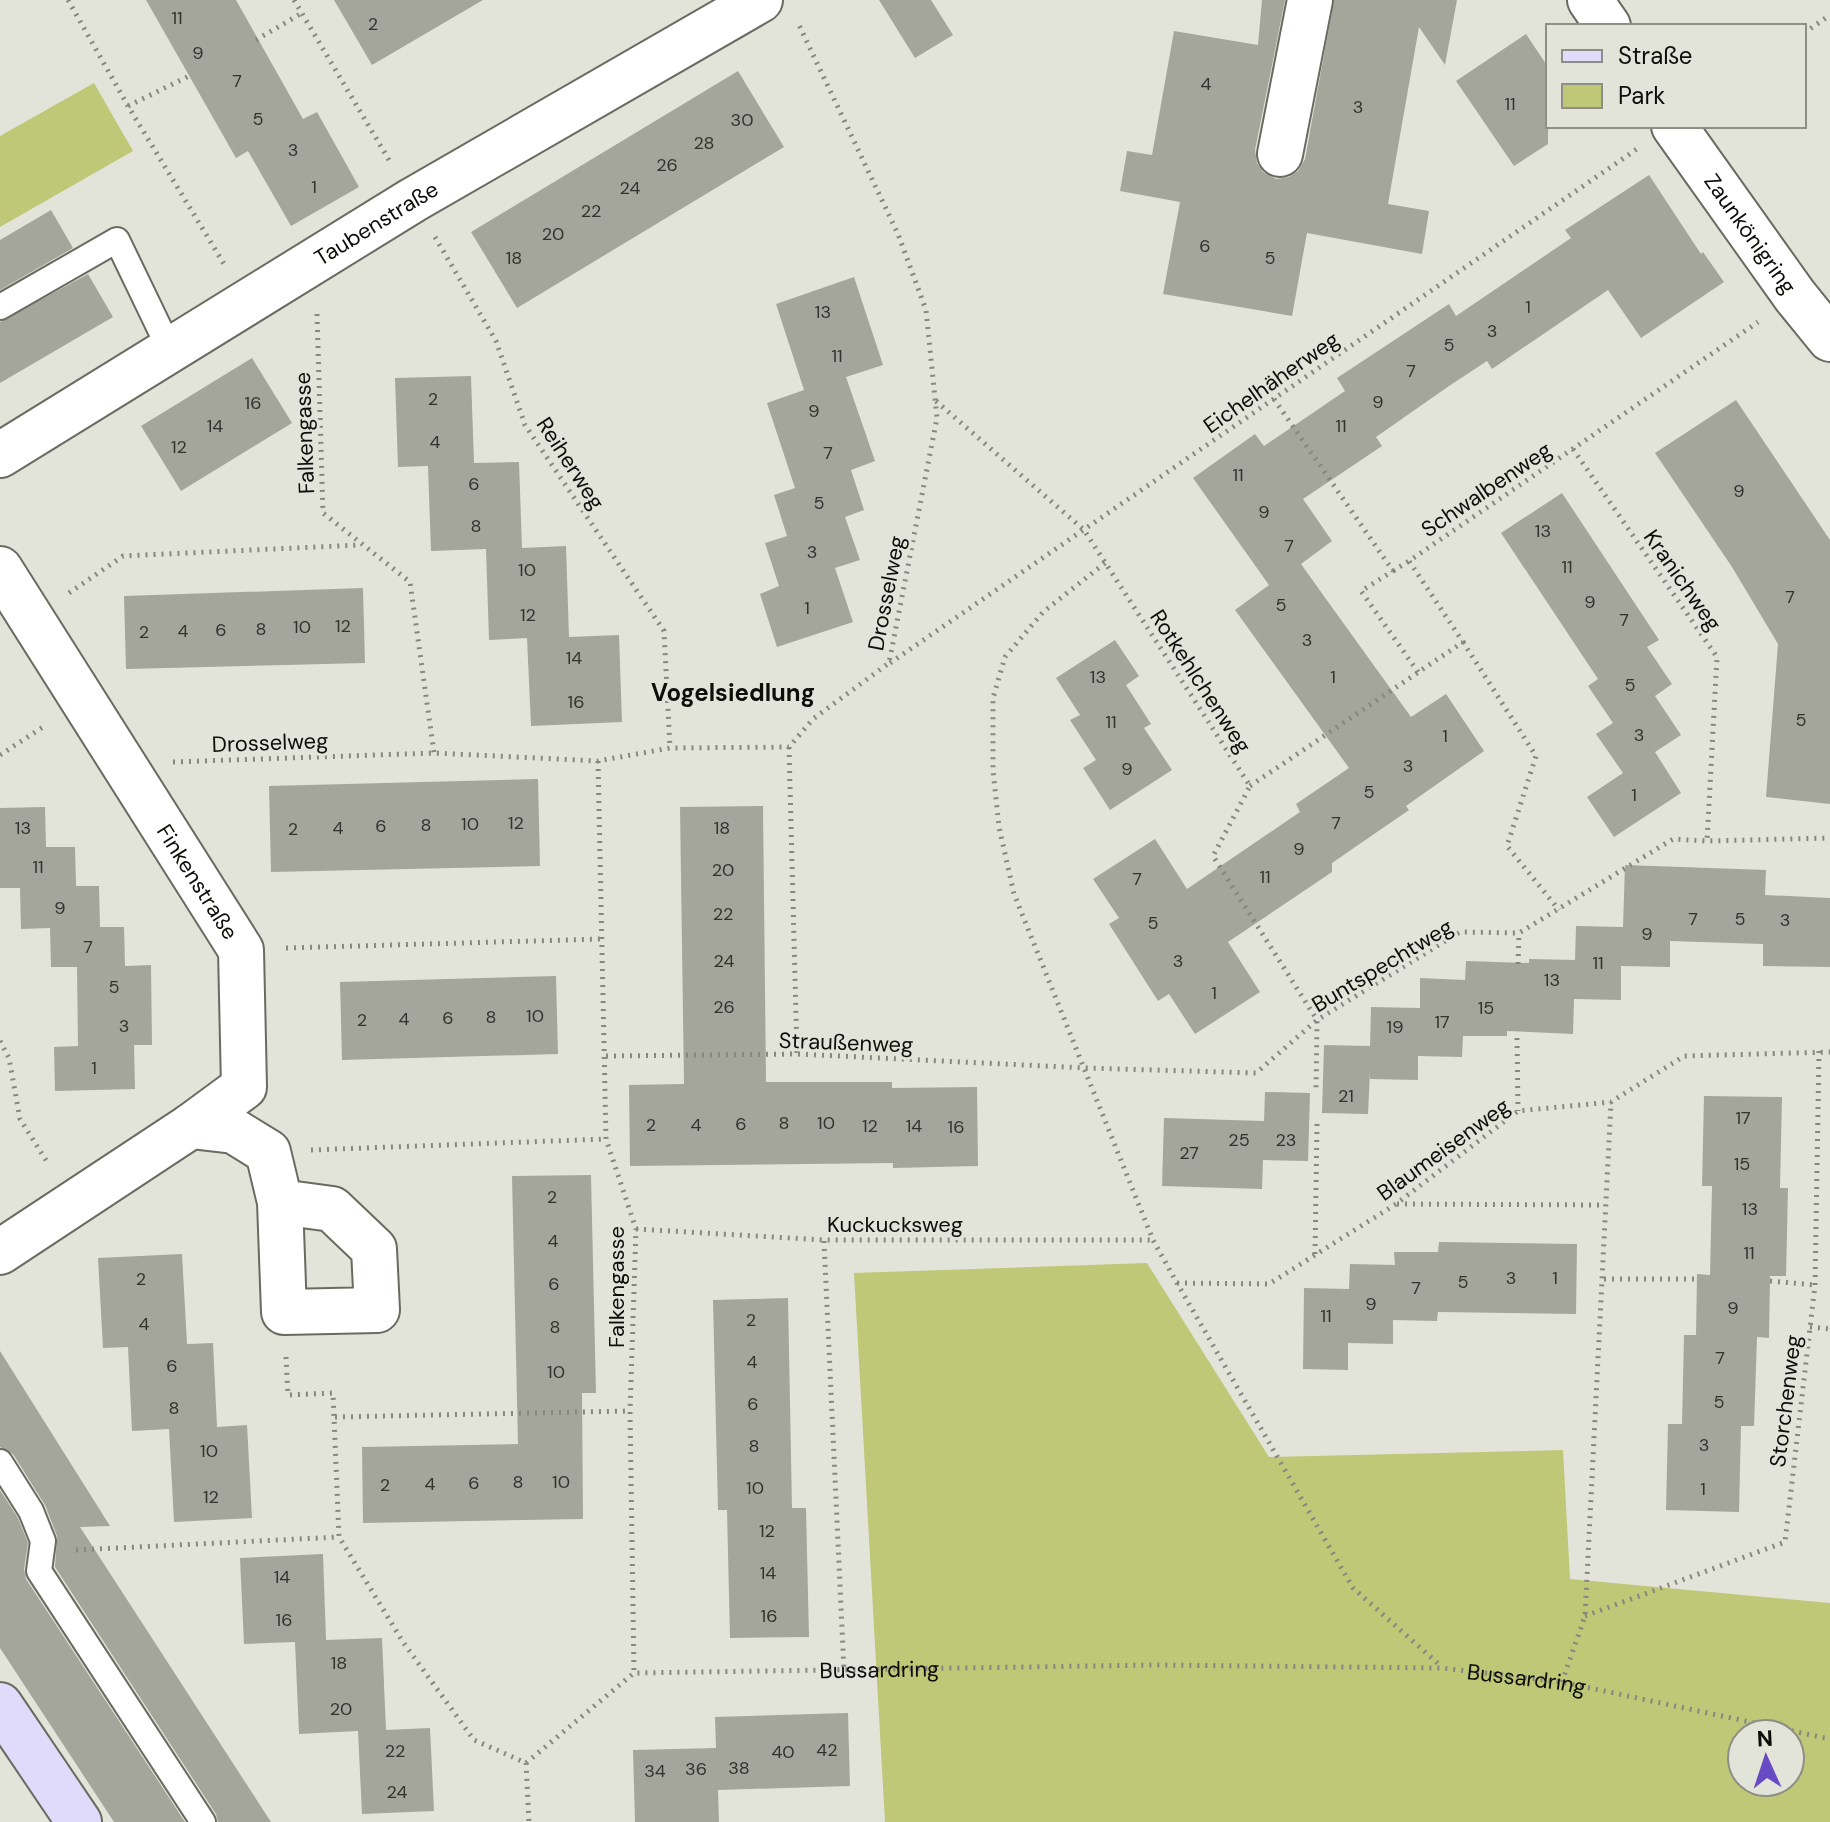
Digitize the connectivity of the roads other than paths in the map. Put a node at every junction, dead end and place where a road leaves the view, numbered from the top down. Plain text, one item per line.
1 (1310, 0) edge
2 (1590, 0) edge
3 (777, 7) edge
4 (1607, 24) edge
5 (1659, 135) edge
6 (1280, 154) dead end
7 (0, 307) edge
8 (1830, 339) edge
9 (170, 350) junction
10 (0, 455) edge
11 (0, 569) edge
12 (191, 1126) junction
13 (280, 1202) junction
14 (0, 1252) edge
15 (0, 1462) edge
16 (0, 1705) edge
17 (79, 1822) edge
18 (203, 1822) edge

1 - 6 street
2 - 4 street
3 - 9 street, Taubenstraße
5 - 8 street, Zaunkönigring
7 - 9 lane
9 - 10 street, Taubenstraße
11 - 12 street, Finkenstraße
12 - 13 street
12 - 14 street, Finkenstraße
13 - 13 street
15 - 18 lane
16 - 17 street

